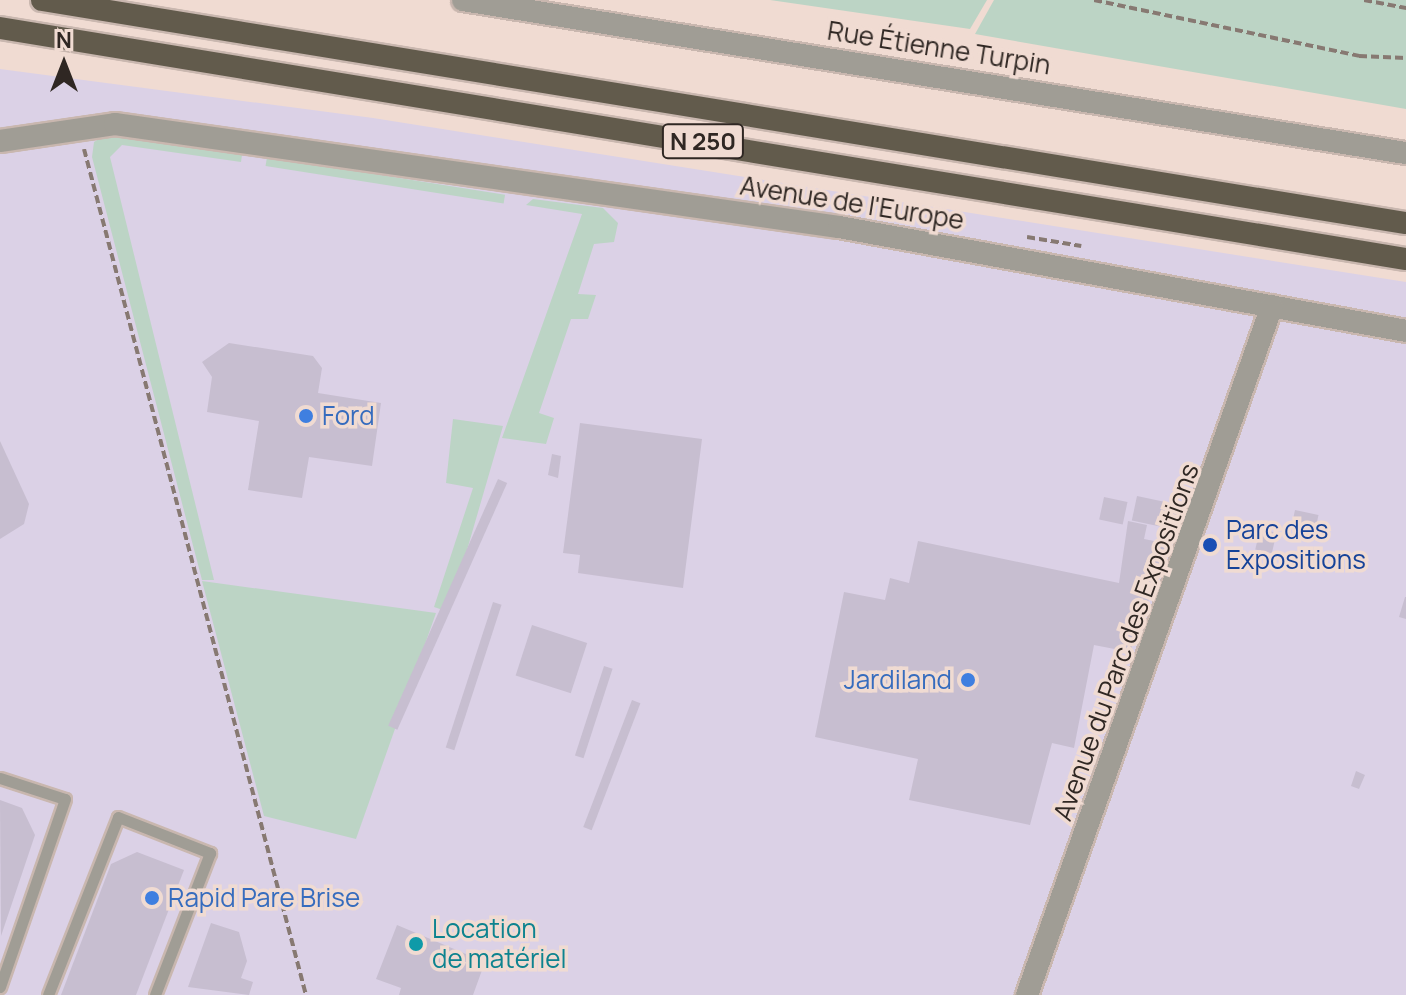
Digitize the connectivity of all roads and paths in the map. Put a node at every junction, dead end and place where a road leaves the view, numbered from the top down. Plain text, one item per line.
1 (42, 0) edge
2 (463, 0) edge
3 (1094, 0) edge
4 (1364, 0) edge
5 (1406, 8) edge
6 (4, 29) edge
7 (1406, 58) edge
8 (79, 127) junction
9 (0, 141) edge
10 (1406, 153) edge
11 (1406, 223) edge
12 (1406, 259) edge
13 (1272, 306) junction
14 (1406, 331) edge
15 (0, 778) edge
16 (0, 987) edge
17 (48, 995) edge
18 (155, 995) edge
19 (306, 995) edge
20 (1027, 995) edge

1 - 11 highway, N 250
2 - 10 street, Rue Étienne Turpin
3 - 7 path
4 - 5 path
6 - 12 highway, N 250
8 - 9 street, Avenue de l'Europe
8 - 13 street, Avenue de l'Europe
8 - 19 path
13 - 14 street, Avenue de l'Europe
13 - 20 street, Avenue du Parc des Expositions
15 - 16 lane
17 - 18 lane

